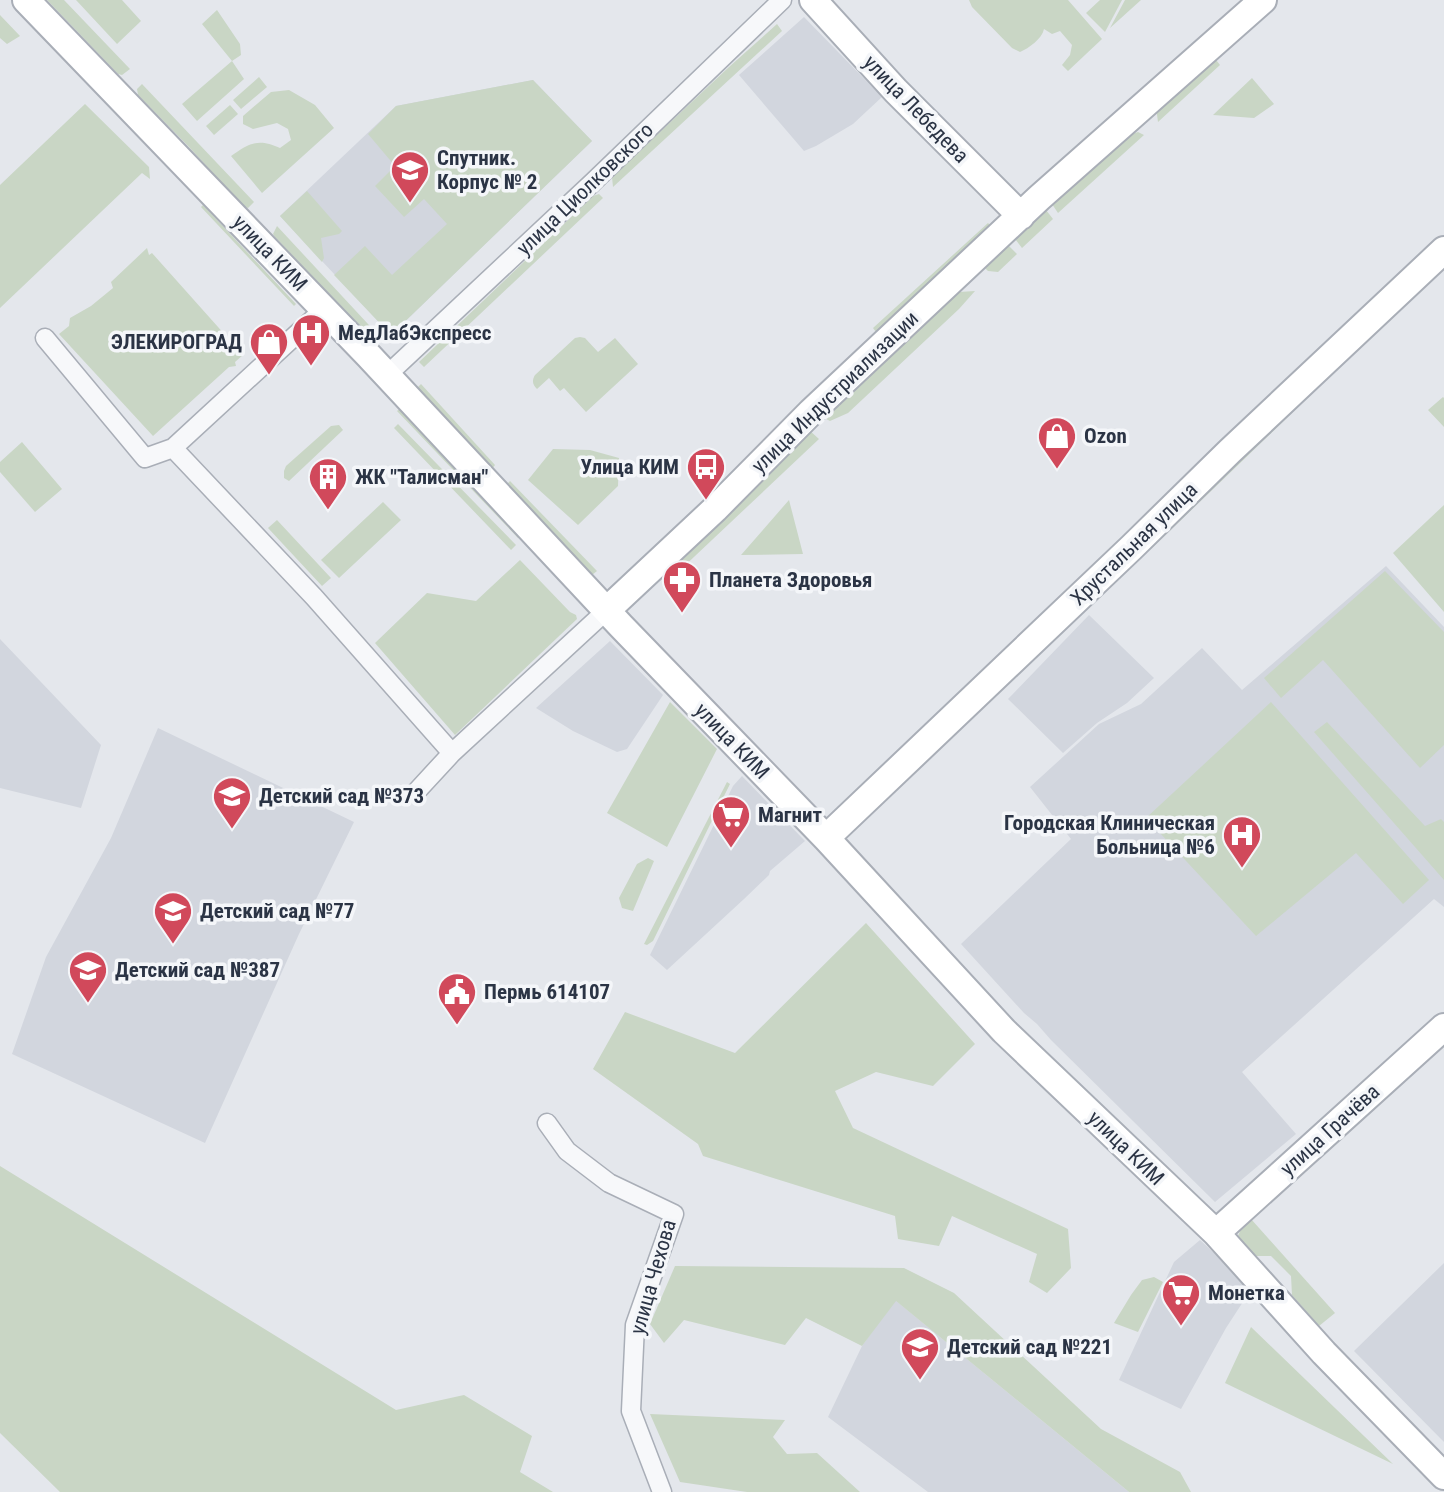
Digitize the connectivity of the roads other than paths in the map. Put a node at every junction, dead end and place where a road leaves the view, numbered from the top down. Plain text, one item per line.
1 (26, 0) edge
2 (782, 0) edge
3 (814, 0) edge
4 (1263, 0) edge
5 (1021, 216) junction
6 (1441, 261) edge
7 (324, 309) junction
8 (45, 338) dead end
9 (386, 376) junction
10 (173, 448) junction
11 (607, 610) junction
12 (452, 753) junction
13 (416, 792) dead end
14 (826, 838) junction
15 (1444, 1027) edge
16 (547, 1123) dead end
17 (1216, 1233) junction
18 (1444, 1476) edge
19 (662, 1492) edge

1 - 7 street, улица КИМ
2 - 9 street, улица Циолковского
3 - 5 street, улица Лебедева
4 - 5 street, улица Индустриализации
5 - 11 street, улица Индустриализации
6 - 14 street, Хрустальная улица
7 - 9 street, улица КИМ
7 - 10 street
8 - 10 street
9 - 11 street, улица КИМ
10 - 12 street
11 - 12 street, улица Индустриализации
11 - 14 street, улица КИМ
12 - 13 street, улица Индустриализации
14 - 17 street, улица КИМ
15 - 17 street, улица Грачёва
16 - 19 street, улица Чехова
17 - 18 street, улица КИМ

